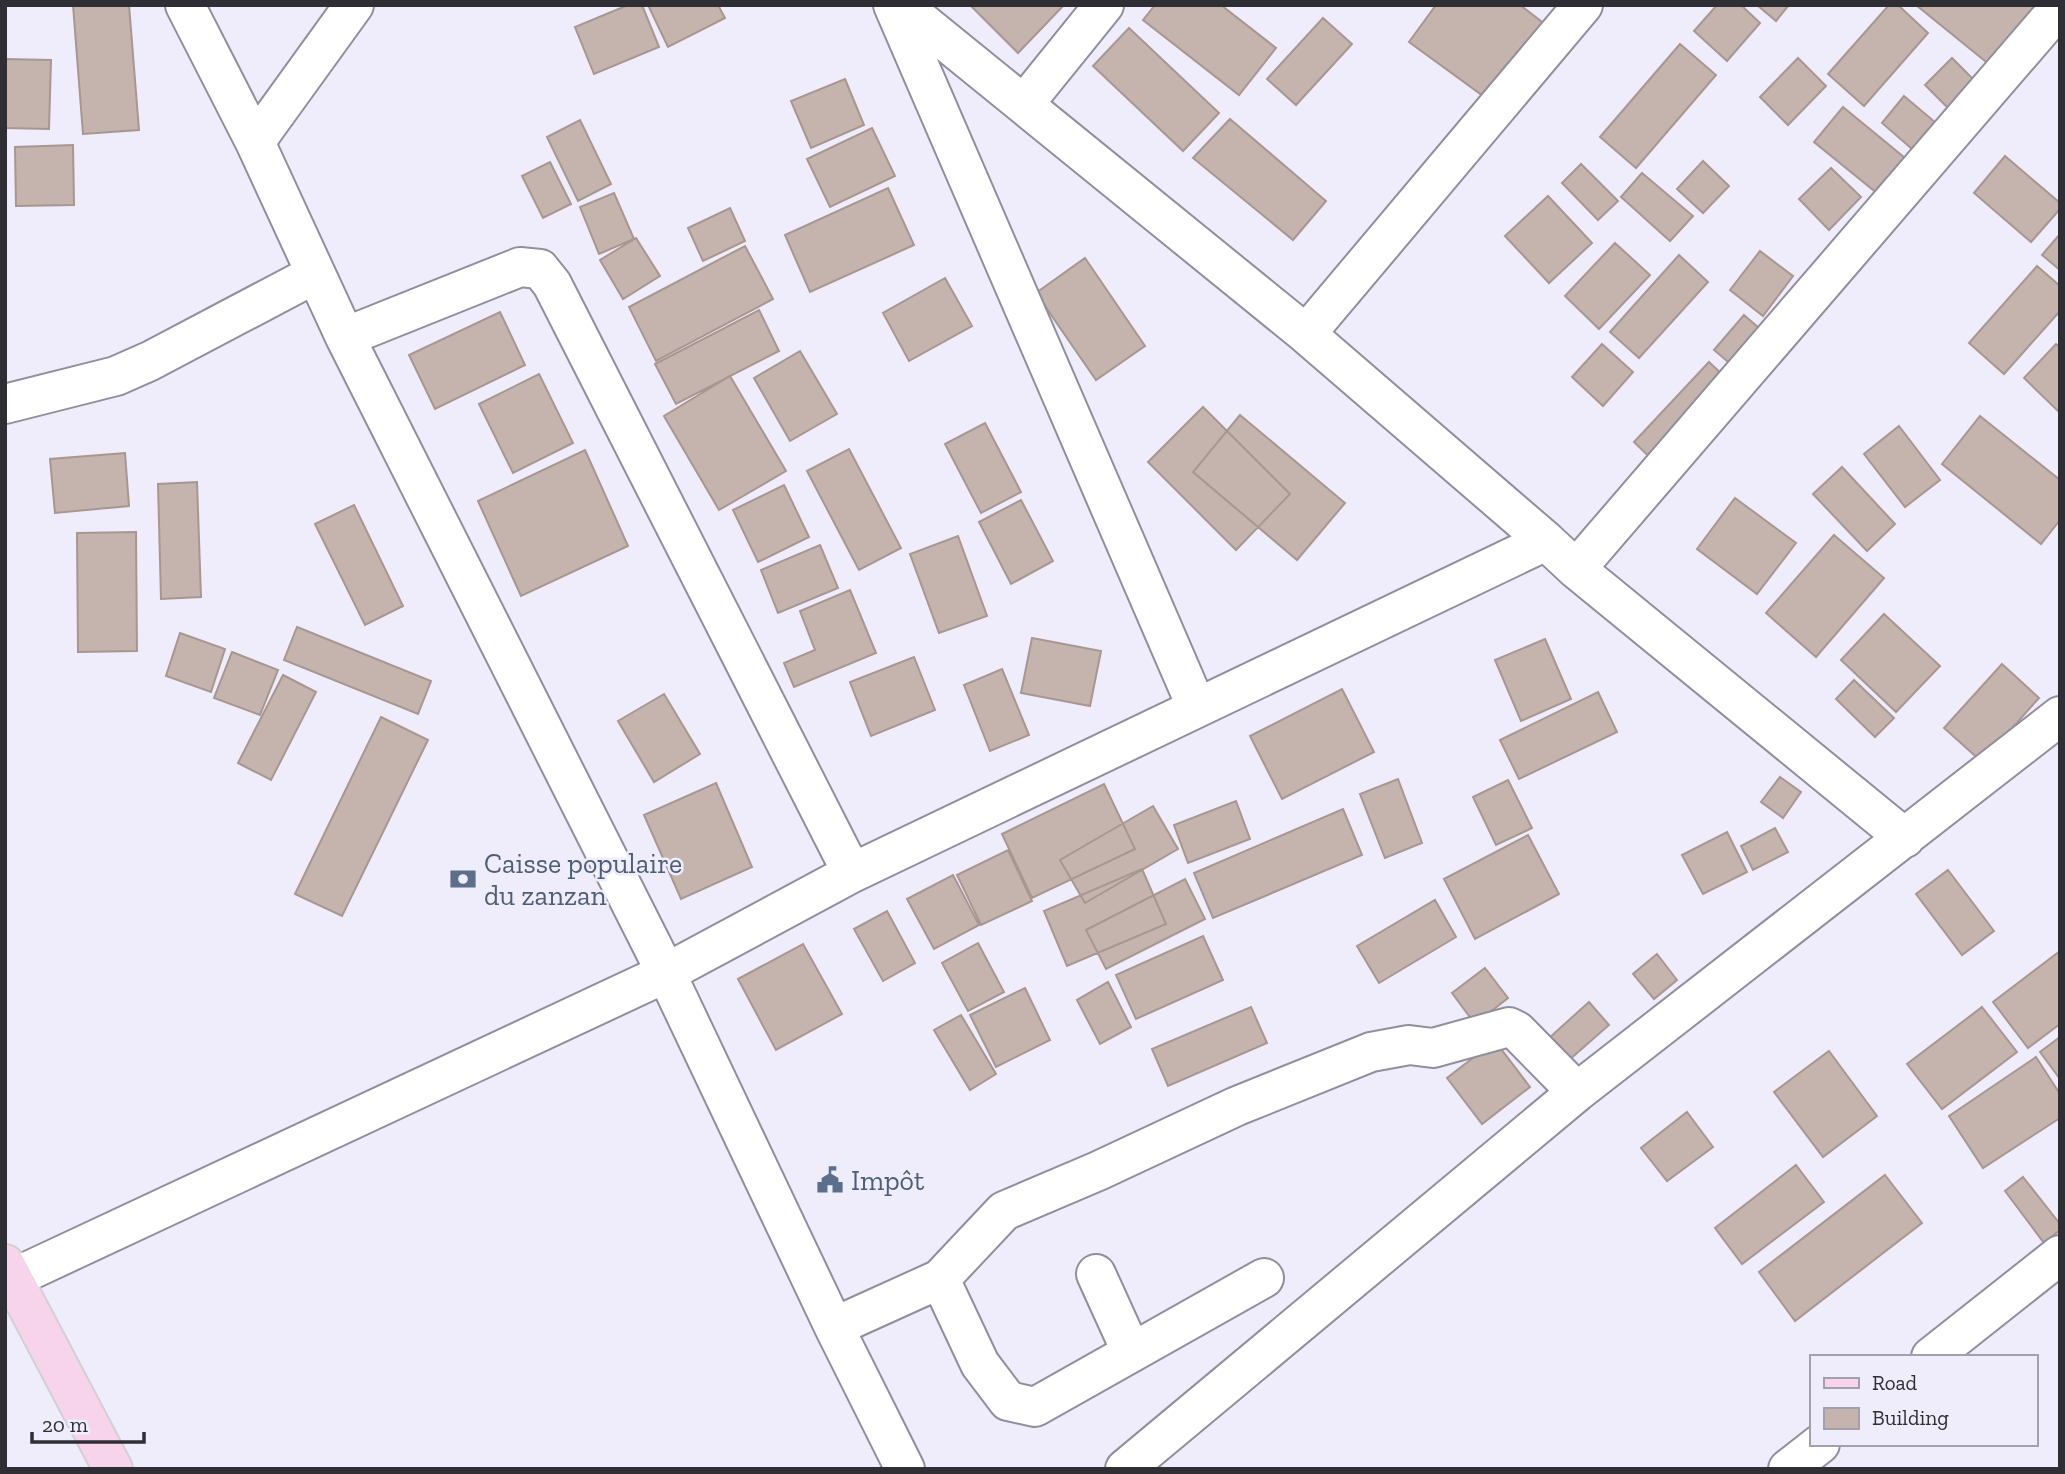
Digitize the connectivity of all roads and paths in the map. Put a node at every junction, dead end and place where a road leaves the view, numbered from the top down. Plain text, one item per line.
1 (185, 5) edge
2 (354, 5) edge
3 (893, 5) edge
4 (901, 5) edge
5 (1104, 5) edge
6 (1583, 5) edge
7 (2060, 7) edge
8 (1024, 104) junction
9 (255, 142) junction
10 (315, 274) junction
11 (1306, 334) junction
12 (345, 337) junction
13 (5, 404) edge
14 (1546, 541) junction
15 (1576, 569) junction
16 (1197, 708) junction
17 (2060, 716) edge
18 (1905, 838) junction
19 (852, 873) junction
20 (666, 973) junction
21 (1577, 1092) junction
22 (2060, 1255) edge
23 (1096, 1274) dead end
24 (8, 1275) edge
25 (1264, 1278) dead end
26 (940, 1279) junction
27 (834, 1327) junction
28 (1131, 1351) junction
29 (1934, 1355) edge
30 (1817, 1446) edge
31 (113, 1469) edge
32 (905, 1469) edge
33 (1125, 1469) edge
34 (1788, 1469) edge

1 - 9 street
2 - 9 street
3 - 16 street
4 - 8 street
5 - 8 street
6 - 11 street
7 - 15 street
8 - 11 street
9 - 10 street
10 - 12 street
10 - 13 street
11 - 14 street
12 - 19 street
12 - 20 street
14 - 15 street
14 - 16 street
15 - 18 street
16 - 19 street
17 - 18 street
18 - 21 street
19 - 20 street
20 - 24 street
20 - 27 street
21 - 26 street
21 - 33 street
22 - 29 street
23 - 28 street
24 - 31 main road
25 - 28 street
26 - 27 street
26 - 28 street
27 - 32 street
30 - 34 street

